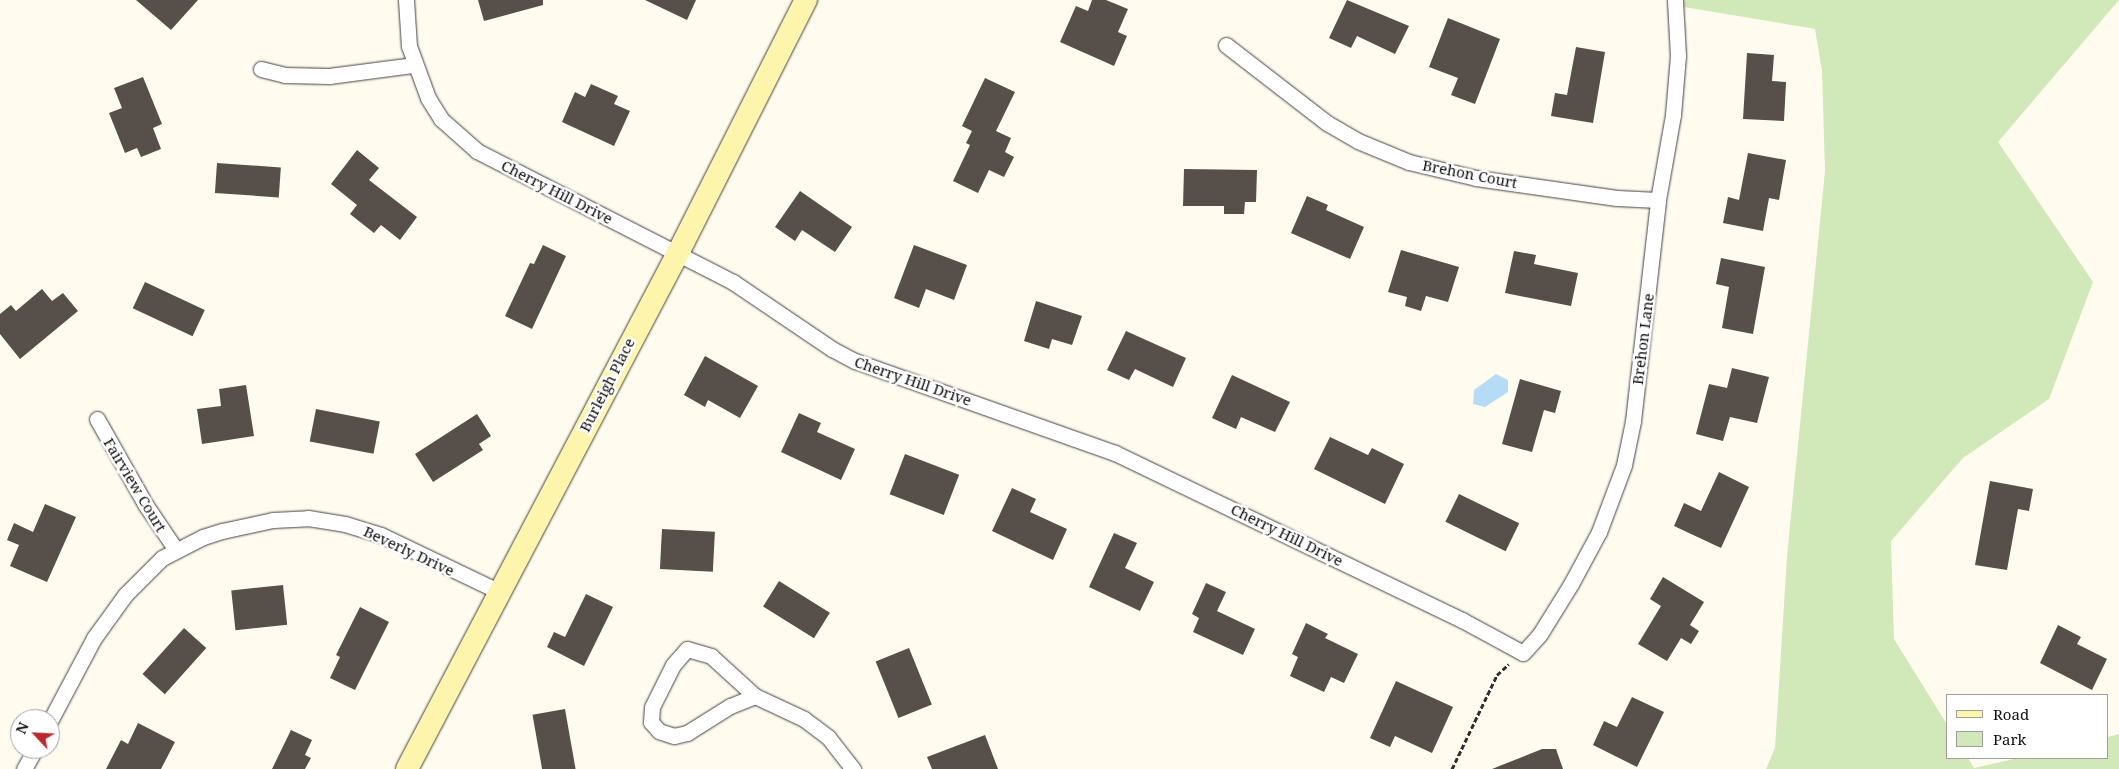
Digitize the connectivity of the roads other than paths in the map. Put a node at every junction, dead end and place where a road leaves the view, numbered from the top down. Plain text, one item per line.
1 (406, 0) edge
2 (806, 0) edge
3 (1675, 0) edge
4 (1226, 45) dead end
5 (414, 65) junction
6 (261, 68) dead end
7 (1658, 200) junction
8 (678, 252) junction
9 (97, 419) dead end
10 (176, 550) junction
11 (500, 592) junction
12 (1523, 653) joint
13 (755, 696) junction
14 (57, 709) edge
15 (407, 769) edge
16 (854, 769) edge

1 - 5 street, Cherry Hill Drive
2 - 8 street, Burleigh Place
3 - 7 street, Brehon Lane
4 - 7 street, Brehon Court
5 - 6 street
5 - 8 street, Cherry Hill Drive
7 - 12 street, Brehon Lane
8 - 11 street, Burleigh Place
8 - 12 street, Cherry Hill Drive
9 - 10 street, Fairview Court
10 - 11 street, Beverly Drive
10 - 14 street, Beverly Drive
11 - 15 street, Burleigh Place
13 - 13 street
13 - 16 street

